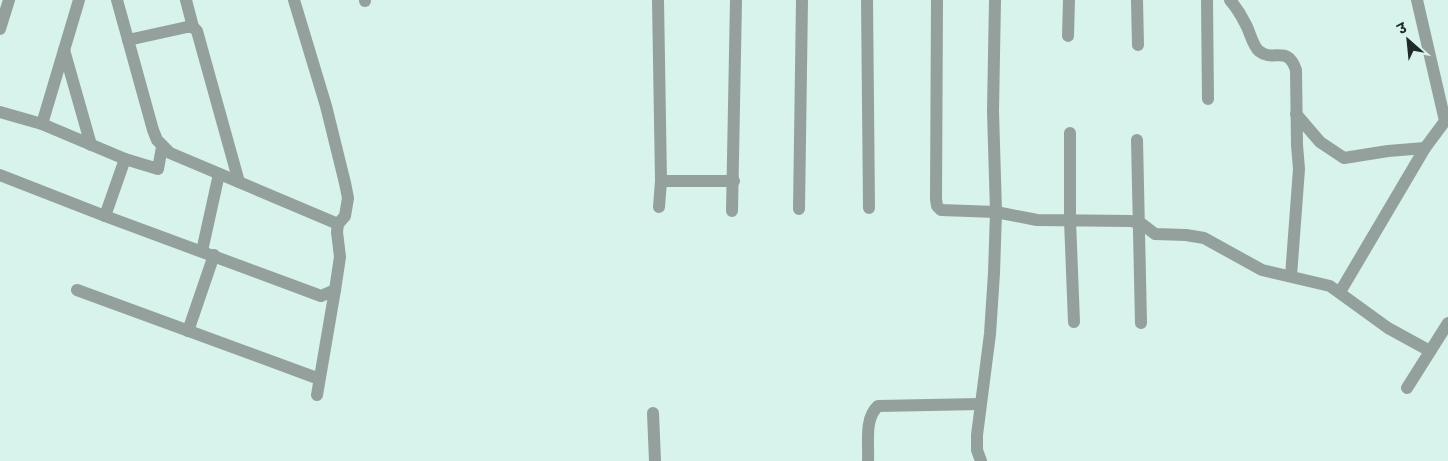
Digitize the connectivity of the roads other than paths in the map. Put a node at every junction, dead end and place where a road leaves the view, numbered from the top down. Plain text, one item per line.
1 (9, 0) edge
2 (79, 0) edge
3 (117, 0) edge
4 (186, 0) edge
5 (294, 0) edge
6 (658, 0) edge
7 (736, 0) edge
8 (802, 0) edge
9 (867, 0) edge
10 (937, 0) edge
11 (995, 0) edge
12 (1069, 0) edge
13 (1137, 0) edge
14 (1207, 0) edge
15 (1230, 0) edge
16 (1417, 0) edge
17 (193, 27) junction
18 (0, 29) edge
19 (1068, 36) dead end
20 (128, 40) junction
21 (1138, 45) dead end
22 (64, 50) junction
23 (1208, 99) dead end
24 (0, 112) edge
25 (1296, 114) junction
26 (42, 124) junction
27 (1070, 133) dead end
28 (1137, 140) dead end
29 (90, 144) junction
30 (162, 146) junction
31 (1425, 148) junction
32 (125, 159) junction
33 (219, 174) junction
34 (0, 175) edge
35 (662, 181) junction
36 (734, 181) junction
37 (239, 182) junction
38 (659, 207) dead end
39 (869, 208) dead end
40 (799, 209) dead end
41 (732, 212) dead end
42 (996, 212) junction
43 (105, 216) junction
44 (1070, 220) junction
45 (1138, 222) junction
46 (338, 224) junction
47 (208, 253) junction
48 (1291, 276) junction
49 (77, 290) dead end
50 (335, 290) junction
51 (1340, 292) junction
52 (1074, 322) dead end
53 (1141, 323) dead end
54 (1448, 323) edge
55 (188, 331) junction
56 (1430, 351) junction
57 (314, 377) dead end
58 (1407, 388) dead end
59 (317, 395) dead end
60 (980, 404) junction
61 (653, 413) dead end
62 (655, 461) edge
63 (868, 461) edge
64 (981, 461) edge

1 - 18 street
2 - 22 street
3 - 20 street
4 - 17 street
5 - 46 street
6 - 35 street
7 - 36 street
8 - 40 street
9 - 39 street
10 - 42 street
11 - 42 street
12 - 19 street
13 - 21 street
14 - 23 street
15 - 25 street
16 - 31 street
17 - 20 street
17 - 37 street
20 - 30 street
22 - 26 street
22 - 29 street
24 - 26 street
25 - 31 street
25 - 48 street
26 - 29 street
27 - 44 street
28 - 45 street
29 - 32 street
30 - 32 street
30 - 33 street
31 - 51 street
32 - 43 street
33 - 37 street
33 - 47 street
34 - 43 street
35 - 36 street
35 - 38 street
36 - 41 street
37 - 46 street
42 - 44 street
42 - 60 street
43 - 47 street
44 - 45 street
44 - 52 street
45 - 48 street
45 - 53 street
46 - 50 street
47 - 50 street
47 - 55 street
48 - 51 street
49 - 55 street
50 - 59 street
51 - 56 street
54 - 56 street
55 - 57 street
56 - 58 street
60 - 63 street
60 - 64 street
61 - 62 street

